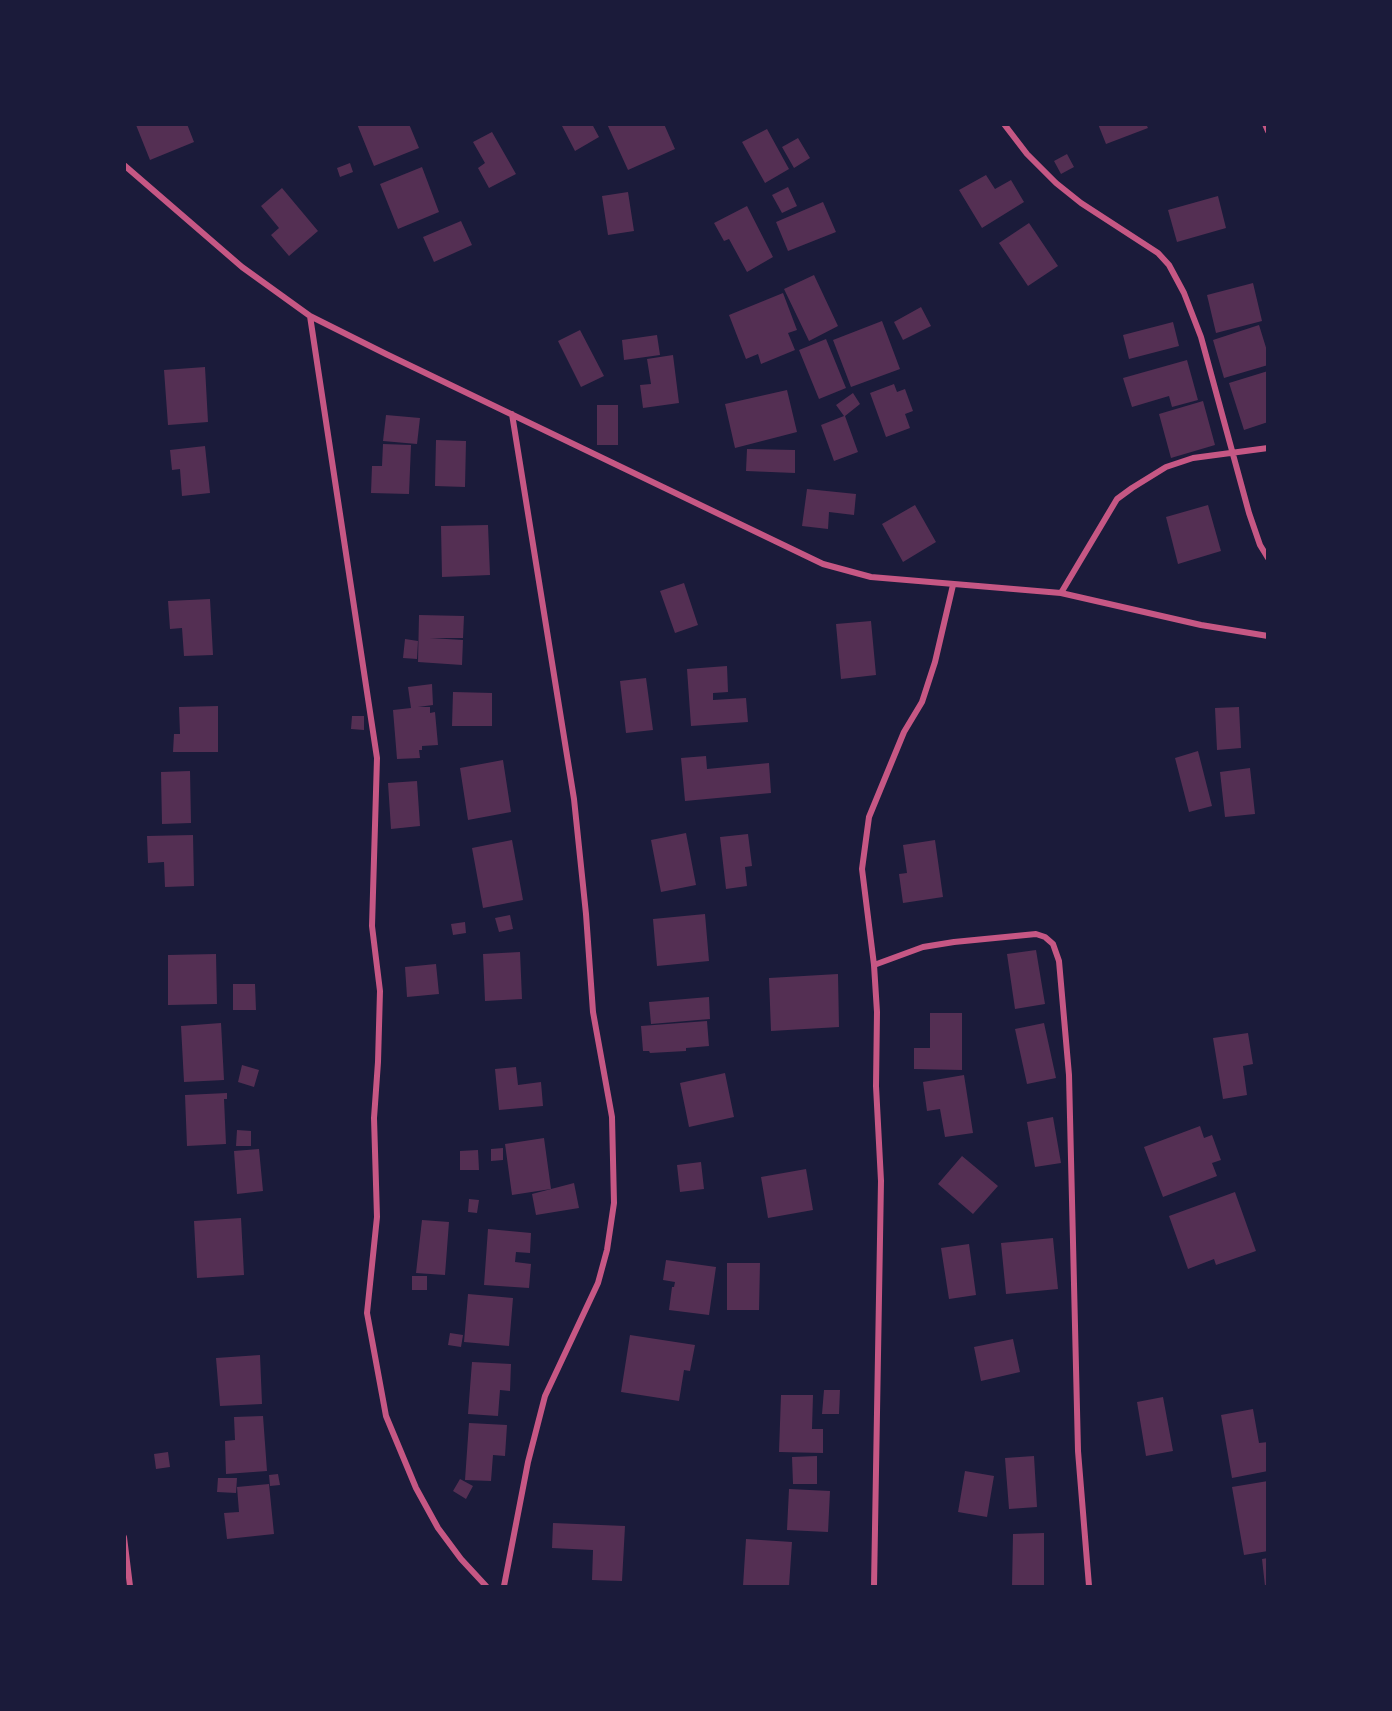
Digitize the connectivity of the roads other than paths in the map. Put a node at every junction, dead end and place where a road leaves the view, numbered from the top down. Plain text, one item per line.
1 (1004, 124) edge
2 (1265, 124) edge
3 (1268, 131) edge
4 (124, 165) edge
5 (310, 316) junction
6 (512, 414) junction
7 (1268, 448) edge
8 (1232, 452) junction
9 (1268, 558) edge
10 (953, 585) junction
11 (1061, 593) junction
12 (1268, 636) edge
13 (874, 965) junction
14 (124, 1537) edge
15 (130, 1587) edge
16 (486, 1587) edge
17 (504, 1587) edge
18 (874, 1587) edge
19 (1089, 1587) edge

1 - 8 street
2 - 3 street
4 - 5 street
5 - 6 street
5 - 16 street
6 - 10 street
6 - 17 street
7 - 8 street
8 - 9 street
8 - 11 street
10 - 11 street
10 - 13 street
11 - 12 street
13 - 18 street
13 - 19 street
14 - 15 street

